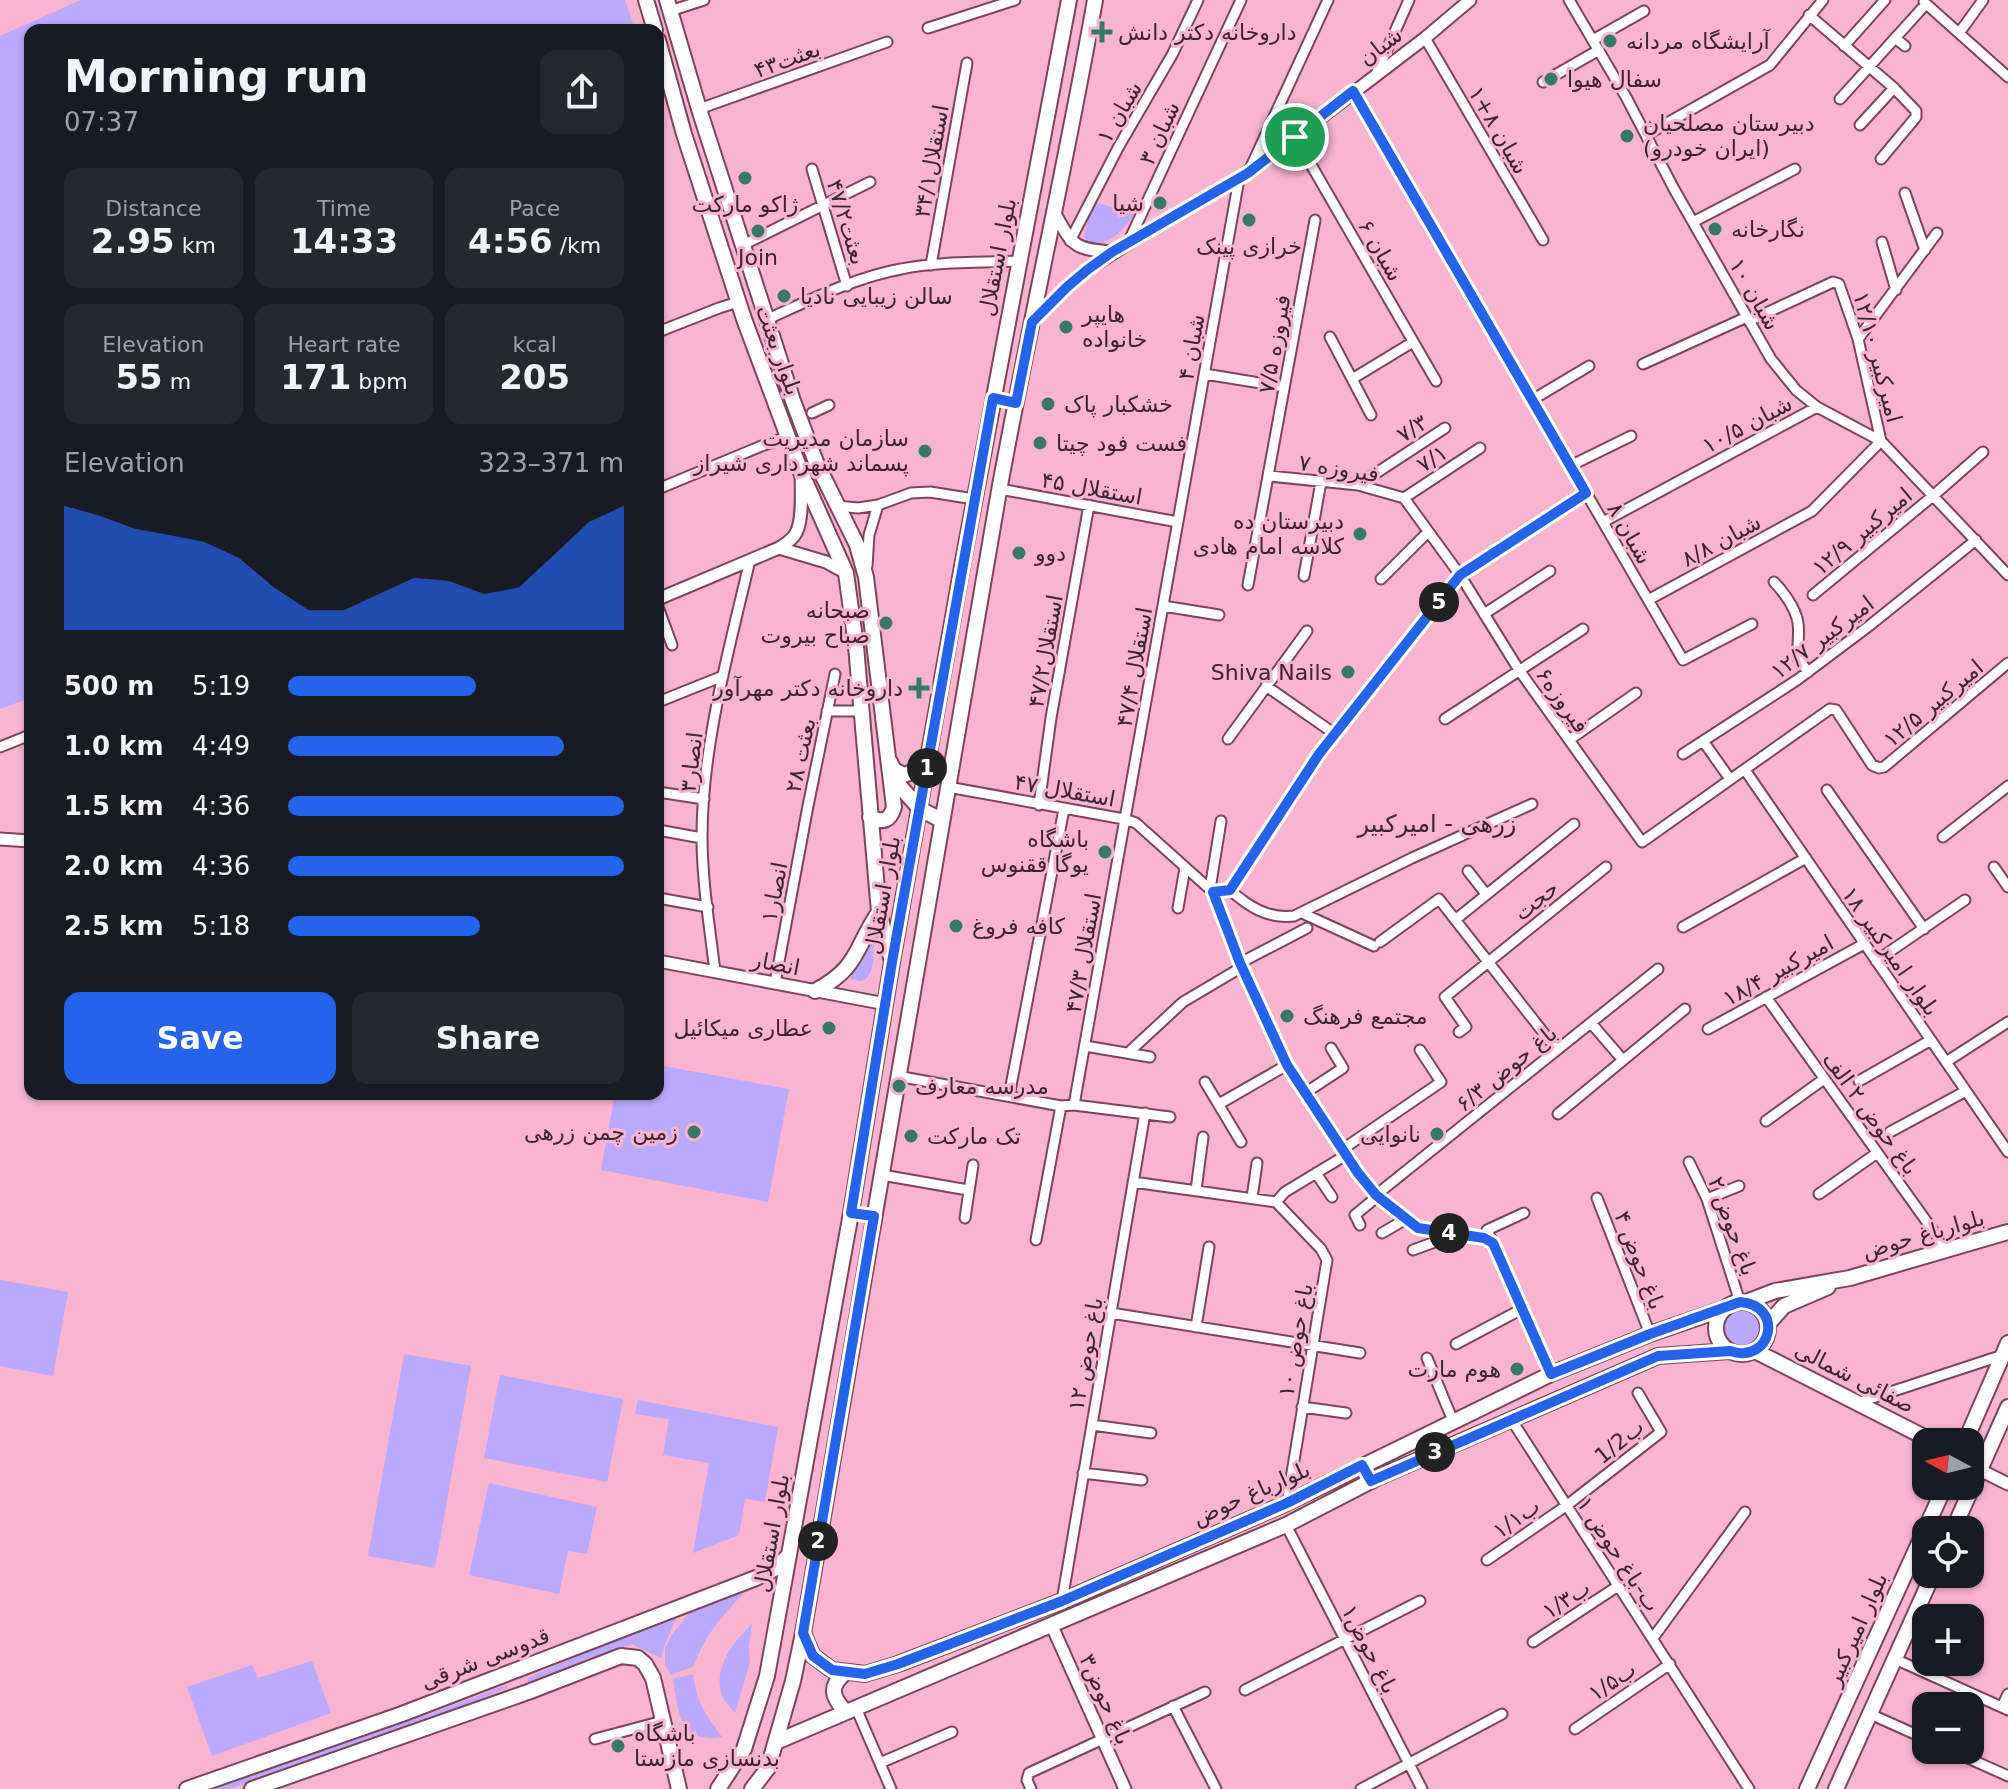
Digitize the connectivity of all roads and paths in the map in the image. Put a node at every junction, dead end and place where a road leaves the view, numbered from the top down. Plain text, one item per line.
1 (646, 0) edge
2 (704, 0) edge
3 (1015, 0) edge
4 (1069, 0) edge
5 (1095, 0) edge
6 (1198, 0) edge
7 (1241, 0) edge
8 (1328, 0) edge
9 (1470, 0) edge
10 (1569, 0) edge
11 (1823, 0) edge
12 (1885, 0) edge
13 (1983, 0) edge
14 (1924, 2) edge
15 (1408, 3) edge
16 (668, 6) edge
17 (1644, 11) dead end
18 (1809, 15) junction
19 (653, 24) edge
20 (928, 28) dead end
21 (1962, 29) dead end
22 (1061, 38) junction
23 (1425, 38) junction
24 (1895, 38) junction
25 (1593, 40) junction
26 (887, 42) dead end
27 (1087, 46) junction
28 (1844, 46) junction
29 (1905, 46) dead end
30 (1599, 50) junction
31 (664, 62) edge
32 (967, 63) dead end
33 (1869, 66) junction
34 (1376, 74) junction
35 (2008, 77) edge
36 (1543, 82) dead end
37 (1894, 88) junction
38 (1353, 91) junction
39 (1840, 99) dead end
40 (699, 109) junction
41 (1860, 125) dead end
42 (1646, 135) junction
43 (1295, 137) junction
44 (1881, 159) dead end
45 (812, 169) dead end
46 (1795, 169) dead end
47 (1243, 176) junction
48 (870, 182) dead end
49 (1905, 193) dead end
50 (823, 205) junction
51 (1054, 212) junction
52 (1315, 220) dead end
53 (1693, 222) junction
54 (1937, 233) dead end
55 (1543, 240) dead end
56 (1070, 241) junction
57 (1882, 242) dead end
58 (1128, 243) junction
59 (743, 245) junction
60 (1925, 250) junction
61 (1112, 252) junction
62 (1019, 261) junction
63 (931, 265) junction
64 (847, 286) junction
65 (1896, 290) junction
66 (738, 302) junction
67 (768, 319) junction
68 (1748, 319) junction
69 (1032, 322) junction
70 (664, 330) edge
71 (1330, 337) dead end
72 (1858, 339) junction
73 (1413, 342) junction
74 (1643, 364) dead end
75 (1589, 366) dead end
76 (1205, 374) junction
77 (1352, 379) junction
78 (1436, 381) dead end
79 (1284, 387) junction
80 (993, 398) junction
81 (1532, 400) junction
82 (1016, 403) junction
83 (829, 405) dead end
84 (1817, 407) junction
85 (812, 413) dead end
86 (1371, 415) dead end
87 (1445, 428) dead end
88 (1631, 436) dead end
89 (787, 437) junction
90 (1881, 441) junction
91 (1480, 448) dead end
92 (1983, 452) dead end
93 (1570, 466) junction
94 (801, 472) junction
95 (1269, 476) junction
96 (1321, 482) junction
97 (1358, 485) junction
98 (664, 487) edge
99 (1000, 489) junction
100 (1586, 493) junction
101 (1934, 495) junction
102 (1404, 498) junction
103 (974, 499) junction
104 (878, 505) junction
105 (1089, 505) junction
106 (837, 506) junction
107 (1178, 522) junction
108 (1603, 522) junction
109 (1428, 532) junction
110 (1976, 540) junction
111 (779, 548) junction
112 (750, 560) junction
113 (1550, 571) dead end
114 (846, 573) junction
115 (1460, 575) junction
116 (2008, 575) edge
117 (1304, 576) dead end
118 (866, 577) junction
119 (1381, 579) dead end
120 (1774, 582) dead end
121 (1248, 585) dead end
122 (1813, 595) dead end
123 (664, 596) edge
124 (1648, 600) junction
125 (1163, 606) junction
126 (1484, 614) junction
127 (1219, 615) dead end
128 (664, 623) edge
129 (1752, 624) dead end
130 (1583, 629) dead end
131 (1307, 631) dead end
132 (672, 645) dead end
133 (2008, 663) edge
134 (1519, 670) junction
135 (1808, 672) junction
136 (835, 674) dead end
137 (723, 676) junction
138 (1266, 686) junction
139 (1636, 693) dead end
140 (664, 700) edge
141 (827, 711) junction
142 (861, 711) junction
143 (1445, 719) dead end
144 (1335, 734) junction
145 (24, 737) edge
146 (1228, 739) dead end
147 (1569, 740) junction
148 (1703, 741) junction
149 (0, 747) edge
150 (1683, 754) dead end
151 (886, 755) junction
152 (928, 761) junction
153 (1745, 770) junction
154 (891, 775) junction
155 (1730, 779) junction
156 (2008, 786) edge
157 (948, 787) junction
158 (1827, 790) dead end
159 (664, 793) edge
160 (704, 799) junction
161 (1532, 804) dead end
162 (1039, 805) junction
163 (808, 806) joint
164 (920, 809) junction
165 (1064, 809) junction
166 (870, 817) junction
167 (1124, 819) junction
168 (941, 820) junction
169 (1221, 821) dead end
170 (1574, 824) dead end
171 (664, 831) edge
172 (1943, 837) dead end
173 (702, 838) junction
174 (0, 839) edge
175 (24, 841) edge
176 (1806, 858) junction
177 (1606, 867) dead end
178 (1994, 867) dead end
179 (1185, 868) junction
180 (1468, 871) dead end
181 (2008, 887) edge
182 (1230, 890) junction
183 (1212, 891) junction
184 (1486, 894) junction
185 (664, 899) edge
186 (1965, 900) dead end
187 (708, 907) junction
188 (1178, 908) dead end
189 (879, 912) junction
190 (1302, 913) junction
191 (1455, 920) junction
192 (1683, 927) dead end
193 (1307, 928) dead end
194 (1924, 929) junction
195 (1864, 944) junction
196 (1876, 961) junction
197 (664, 962) edge
198 (892, 962) junction
199 (1488, 962) junction
200 (1241, 965) junction
201 (1658, 969) dead end
202 (715, 972) junction
203 (775, 983) junction
204 (815, 991) junction
205 (1766, 997) junction
206 (886, 1004) junction
207 (1685, 1009) dead end
208 (2008, 1022) edge
209 (1591, 1023) junction
210 (1708, 1029) dead end
211 (1459, 1032) dead end
212 (1931, 1040) junction
213 (1085, 1046) junction
214 (1331, 1048) dead end
215 (1420, 1050) dead end
216 (1557, 1050) junction
217 (1128, 1053) junction
218 (1150, 1057) dead end
219 (1622, 1059) junction
220 (1946, 1062) junction
221 (1287, 1065) junction
222 (897, 1076) junction
223 (1824, 1079) junction
224 (1859, 1081) dead end
225 (1205, 1082) dead end
226 (1966, 1091) junction
227 (1305, 1093) junction
228 (1009, 1096) junction
229 (1219, 1104) junction
230 (1074, 1105) junction
231 (1061, 1106) junction
232 (1145, 1113) junction
233 (1558, 1114) dead end
234 (1170, 1117) dead end
235 (1766, 1121) dead end
236 (1890, 1132) dead end
237 (1203, 1137) dead end
238 (1241, 1142) dead end
239 (1344, 1152) junction
240 (2008, 1152) edge
241 (1877, 1153) junction
242 (1689, 1162) dead end
243 (1257, 1163) dead end
244 (973, 1165) dead end
245 (1316, 1173) junction
246 (882, 1175) junction
247 (1133, 1182) junction
248 (1739, 1186) dead end
249 (968, 1190) junction
250 (1196, 1190) junction
251 (1819, 1194) dead end
252 (1377, 1196) junction
253 (1332, 1197) dead end
254 (1252, 1198) junction
255 (1597, 1198) dead end
256 (1707, 1199) junction
257 (1276, 1202) junction
258 (851, 1213) junction
259 (1524, 1213) dead end
260 (874, 1216) junction
261 (965, 1218) dead end
262 (1406, 1219) junction
263 (1360, 1225) dead end
264 (2008, 1232) edge
265 (1382, 1233) dead end
266 (1458, 1234) junction
267 (1036, 1240) dead end
268 (1493, 1243) junction
269 (1209, 1247) dead end
270 (1413, 1250) dead end
271 (1947, 1250) junction
272 (1850, 1278) junction
273 (1737, 1304) junction
274 (1522, 1309) junction
275 (1111, 1313) junction
276 (1768, 1324) junction
277 (1196, 1327) junction
278 (1650, 1334) junction
279 (1456, 1344) dead end
280 (1312, 1345) junction
281 (2005, 1349) edge
282 (1730, 1351) junction
283 (1755, 1351) junction
284 (1360, 1353) dead end
285 (1427, 1358) dead end
286 (1551, 1374) junction
287 (1638, 1393) dead end
288 (1857, 1403) junction
289 (1302, 1407) junction
290 (2008, 1407) edge
291 (1346, 1413) dead end
292 (1511, 1419) junction
293 (1453, 1421) junction
294 (1092, 1425) junction
295 (1971, 1428) edge
296 (1912, 1431) edge
297 (1151, 1433) dead end
298 (1984, 1461) edge
299 (1362, 1465) junction
300 (1984, 1472) edge
301 (1083, 1473) junction
302 (1142, 1480) dead end
303 (1371, 1481) junction
304 (2008, 1484) edge
305 (1939, 1500) edge
306 (1287, 1503) junction
307 (1566, 1506) junction
308 (1745, 1512) dead end
309 (1286, 1525) junction
310 (790, 1553) junction
311 (1487, 1560) dead end
312 (1618, 1586) junction
313 (1927, 1588) edge
314 (1062, 1601) junction
315 (1420, 1601) dead end
316 (1051, 1624) junction
317 (803, 1633) junction
318 (1653, 1638) junction
319 (1345, 1639) junction
320 (1533, 1642) dead end
321 (934, 1649) junction
322 (1895, 1659) junction
323 (1670, 1664) junction
324 (521, 1667) junction
325 (941, 1670) junction
326 (846, 1672) junction
327 (1245, 1690) dead end
328 (528, 1692) junction
329 (1205, 1692) dead end
330 (2008, 1694) edge
331 (1173, 1706) junction
332 (2005, 1708) edge
333 (851, 1709) junction
334 (1502, 1714) dead end
335 (1870, 1714) junction
336 (663, 1721) junction
337 (1575, 1729) dead end
338 (952, 1732) dead end
339 (1912, 1733) edge
340 (595, 1739) dead end
341 (1102, 1741) junction
342 (776, 1742) junction
343 (880, 1763) junction
344 (1409, 1763) junction
345 (1981, 1764) edge
346 (1818, 1765) junction
347 (768, 1768) junction
348 (2008, 1776) edge
349 (286, 1783) edge
350 (1839, 1783) edge
351 (187, 1789) edge
352 (252, 1789) edge
353 (679, 1789) edge
354 (718, 1789) edge
355 (752, 1789) edge
356 (761, 1789) edge
357 (891, 1789) edge
358 (1031, 1789) edge
359 (1125, 1789) edge
360 (1216, 1789) edge
361 (1361, 1789) edge
362 (1422, 1789) edge
363 (1749, 1789) edge
364 (1807, 1789) edge

1 - 19 main road
2 - 16 street
3 - 20 street
4 - 22 main road, بلوار استقلال
5 - 27 main road, بلوار استقلال
6 - 56 street, ۱ شبان
7 - 58 street, ۳ شبان
8 - 47 street, ۴ شبان
9 - 23 street, شبان
10 - 25 street, ۱۰ شبان
11 - 18 street
12 - 28 street
13 - 21 street
14 - 24 street
14 - 35 street
15 - 34 street
16 - 40 main road, بلوار بعثت
17 - 25 street
18 - 28 street
18 - 42 street
22 - 27 main road
22 - 62 main road, بلوار استقلال
23 - 34 street, شبان
23 - 55 street, ۱+۸ شبان
24 - 29 street
24 - 33 street
25 - 30 street, ۱۰ شبان
26 - 40 street, بعثت۴۳
27 - 51 main road, بلوار استقلال
28 - 33 street
30 - 36 street
30 - 42 street, ۱۰ شبان
31 - 66 main road, بلوار بعثت
32 - 63 street, استقلال۳۴/۱
33 - 37 street
33 - 39 street
34 - 38 street, شبان
37 - 41 street
37 - 44 street
38 - 43 street, شبان
38 - 81 street, ۸ شبان
40 - 59 main road, بلوار بعثت
42 - 53 street, ۱۰ شبان
43 - 47 street, شبان
43 - 73 street, ۶ شبان
45 - 50 street, بعثت۴۷/۲
46 - 53 street
47 - 58 street, شبان
47 - 76 street, ۴ شبان
48 - 50 street
49 - 60 street
50 - 59 street
50 - 64 street, بعثت۴۷/۲
51 - 56 street
51 - 69 main road, بلوار استقلال
52 - 79 street, ۷/۵ فیروزه
53 - 68 street, ۱۰ شبان
54 - 60 street
56 - 61 street
57 - 65 street
58 - 61 street, شبان
59 - 67 main road, بلوار بعثت
60 - 65 street
61 - 69 street, شبان
62 - 63 street
62 - 80 main road, بلوار استقلال
63 - 64 street
64 - 67 street
65 - 72 street
66 - 70 street
66 - 89 main road, بلوار بعثت
67 - 106 main road, بلوار بعثت
68 - 72 street, ۱۲/۱۰ امیرکبیر
68 - 74 street
68 - 84 street, ۱۰ شبان
69 - 82 main road, بلوار استقلال
71 - 77 street
72 - 90 street, ۱۲/۱۰ امیرکبیر
73 - 77 street
73 - 78 street, ۶ شبان
75 - 81 street
76 - 79 street
76 - 107 street, ۴ شبان
77 - 86 street
79 - 95 street, ۷/۵ فیروزه
80 - 82 main road
80 - 103 main road, بلوار استقلال
81 - 93 street, ۸ شبان
82 - 99 main road, بلوار استقلال
83 - 85 street
84 - 90 street, ۱۰ شبان
84 - 108 street, ۱۰/۵ شبان
87 - 97 street, ۷/۳
88 - 93 street
89 - 94 main road, بلوار بعثت
89 - 98 street
90 - 101 street
90 - 124 street, ۸/۸ شبان
91 - 102 street, ۷/۱
92 - 101 street, ۱۲/۹ امیرکبیر
93 - 100 street, ۸ شبان
94 - 111 street
94 - 114 main road, بلوار بعثت
95 - 96 street, ۷ فیروزه
95 - 121 street, ۷/۵ فیروزه
96 - 97 street, ۷ فیروزه
96 - 117 street
97 - 102 street, ۷ فیروزه
99 - 105 street, ۴۵ استقلال
99 - 157 main road, بلوار استقلال
100 - 108 street, ۸ شبان
100 - 115 street
101 - 110 street
101 - 122 street, ۱۲/۹ امیرکبیر
102 - 109 street, ۷ فیروزه
103 - 104 street
103 - 152 main road, بلوار استقلال
104 - 106 street
104 - 118 street
105 - 107 street, ۴۵ استقلال
105 - 162 street, استقلال۴۷/۲
106 - 118 main road, بلوار بعثت
107 - 125 street, ۴۷/۴ استقلال
108 - 124 street, ۸ شبان
109 - 115 street, ۷ فیروزه
109 - 119 street
110 - 116 street
110 - 135 street, ۱۲/۷ امیرکبیر
111 - 112 street
111 - 114 street
112 - 123 street
112 - 137 street, انصار۳
113 - 126 street
114 - 142 main road, بلوار بعثت
115 - 126 street, فیروزه۶
115 - 144 street
118 - 151 main road, بلوار بعثت
120 - 135 street
124 - 129 street, ۸ شبان
125 - 127 street
125 - 167 street, ۴۷/۴ استقلال
126 - 134 street, فیروزه۶
128 - 132 street
130 - 134 street
131 - 138 street
133 - 153 street, ۱۲/۵ امیرکبیر
134 - 143 street
134 - 147 street, فیروزه۶
135 - 148 street, ۱۲/۷ امیرکبیر
136 - 141 street, بعثت ۲۸
137 - 140 street
137 - 160 street, انصار۳
138 - 144 street
138 - 146 street
139 - 147 street
141 - 142 street, بعثت ۲۸
141 - 163 street, بعثت ۲۸
142 - 166 main road, بلوار بعثت
144 - 182 street
145 - 149 street
147 - 155 street, فیروزه۶
148 - 150 street, ۱۲/۷ امیرکبیر
148 - 155 street
151 - 152 main road
151 - 154 main road, بلوار بعثت
152 - 164 main road, بلوار استقلال
153 - 155 street
153 - 176 street, ۱۸ بلوار امیرکبیر
154 - 164 main road
154 - 166 main road, بلوار بعثت
156 - 172 street
157 - 162 street, ۴۷ استقلال
157 - 168 main road, بلوار استقلال
158 - 194 street
159 - 160 street
160 - 173 street, انصار۳
161 - 190 street
162 - 165 street, ۴۷ استقلال
163 - 203 street, انصار۱
164 - 168 main road
164 - 198 main road, بلوار استقلال
165 - 167 street, ۴۷ استقلال
165 - 228 street
166 - 189 main road, بلوار بعثت
167 - 179 street, ۴۷ استقلال
167 - 213 street, ۴۷/۳ استقلال
168 - 222 main road, بلوار استقلال
169 - 183 street
170 - 184 street
171 - 173 street
173 - 187 street, انصار۳
174 - 175 street
176 - 192 street
176 - 195 street, ۱۸ بلوار امیرکبیر
177 - 199 street, حجت
178 - 181 street
179 - 183 street, ۴۷ استقلال
179 - 188 street
180 - 184 street
182 - 183 street
182 - 190 street
183 - 200 street, ۴۷ استقلال
184 - 191 street
185 - 187 street
186 - 194 street
187 - 202 street, انصار۳
189 - 198 main road, بلوار بعثت
189 - 204 main road
190 - 191 street
191 - 199 street
193 - 200 street
194 - 196 street
195 - 196 street, ۱۸ بلوار امیرکبیر
195 - 205 street, ۱۸/۴ امیرکبیر
196 - 212 street, ۱۸ بلوار امیرکبیر
197 - 202 street, انصار
198 - 206 main road, بلوار استقلال
199 - 211 street, حجت
199 - 216 street
200 - 217 street
200 - 221 street, ۴۷ استقلال
201 - 209 street, ۶/۳ باغ حوض
202 - 203 street, انصار
203 - 204 street, انصار
204 - 206 street, انصار
205 - 210 street, ۱۸/۴ امیرکبیر
205 - 223 street, باغ حوض ۲ الف
206 - 258 main road, بلوار استقلال
207 - 219 street
208 - 220 street
209 - 216 street, ۶/۳ باغ حوض
209 - 219 street
212 - 220 street, ۱۸ بلوار امیرکبیر
212 - 224 street
213 - 217 street
213 - 230 street, ۴۷/۳ استقلال
214 - 227 street
215 - 239 street
216 - 252 street, ۶/۳ باغ حوض
217 - 218 street
219 - 233 street
220 - 226 street, ۱۸ بلوار امیرکبیر
221 - 227 street, ۴۷ استقلال
221 - 229 street
222 - 228 street
222 - 246 main road, بلوار استقلال
223 - 235 street
223 - 241 street, باغ حوض ۲ الف
225 - 229 street
226 - 236 street
226 - 240 street, ۱۸ بلوار امیرکبیر
227 - 239 street, ۴۷ استقلال
228 - 231 street
229 - 238 street
230 - 231 street
230 - 232 street
231 - 267 street
232 - 234 street
232 - 247 street, ۱۲ باغ حوض
237 - 250 street
239 - 245 street
239 - 252 street, ۴۷ استقلال
241 - 251 street
241 - 271 street, باغ حوض ۲ الف
242 - 256 street, ۲ باغ حوض
243 - 254 street
244 - 249 street
245 - 253 street
245 - 257 street
246 - 249 street
246 - 260 main road, بلوار استقلال
247 - 250 street
247 - 275 street, ۱۲ باغ حوض
248 - 256 street
249 - 261 street
250 - 254 street
252 - 262 street, ۴۷ استقلال
252 - 263 street, ۶/۳ باغ حوض
254 - 257 street
255 - 278 street, ۴ باغ حوض
256 - 273 street, ۲ باغ حوض
257 - 280 street, ۱۰ باغ حوض
258 - 260 main road
258 - 310 main road, بلوار استقلال
259 - 268 street
260 - 317 main road, بلوار استقلال
262 - 265 street
262 - 266 street
264 - 271 main road, بلوارباغ حوض
266 - 268 street
266 - 270 street
268 - 274 street
269 - 277 street
271 - 272 main road, بلوارباغ حوض
272 - 273 main road, بلوارباغ حوض
272 - 276 main road, بلوارباغ حوض
273 - 276 main road
273 - 278 main road, بلوارباغ حوض
273 - 282 main road
274 - 279 street
274 - 286 street
275 - 277 street
275 - 294 street, ۱۲ باغ حوض
276 - 283 main road
277 - 280 street
278 - 286 main road, بلوارباغ حوض
280 - 284 street
280 - 289 street, ۱۰ باغ حوض
281 - 288 street
281 - 295 main road
282 - 283 main road
282 - 292 main road, بلوارباغ حوض
283 - 288 main road, صفائی شمالی
285 - 293 street
286 - 293 main road, بلوارباغ حوض
287 - 307 street, 1/2ب
288 - 296 main road, صفائی شمالی
289 - 291 street
289 - 306 street, ۱۰ باغ حوض
290 - 298 main road
292 - 303 main road, بلوارباغ حوض
292 - 307 street, ۱ ب-باغ حوض
293 - 299 main road, بلوارباغ حوض
294 - 297 street
294 - 301 street, ۱۲ باغ حوض
299 - 303 main road
299 - 306 main road, بلوارباغ حوض
300 - 304 street
301 - 302 street
301 - 314 street, ۱۲ باغ حوض
303 - 309 main road, بلوارباغ حوض
305 - 346 main road, بلوار امیرکبیر
306 - 314 main road, بلوارباغ حوض
307 - 311 street, ب۱/۱
307 - 312 street, ۱ ب-باغ حوض
308 - 318 street
309 - 316 main road, بلوارباغ حوض
309 - 319 street, باغ حوض۱
310 - 324 main road, قدوسی شرقی
310 - 354 main road, بلوار استقلال
312 - 318 street, ۱ ب-باغ حوض
312 - 320 street, ب۱/۳
313 - 322 main road
314 - 321 main road, بلوارباغ حوض
315 - 319 street
316 - 325 main road, بلوارباغ حوض
316 - 341 street, باغ حوض۳
317 - 326 main road
317 - 342 main road, بلوار استقلال
318 - 323 street, ۱ ب-باغ حوض
319 - 327 street
319 - 344 street, باغ حوض۱
321 - 325 main road
321 - 326 main road, بلوارباغ حوض
322 - 332 street
322 - 335 main road
323 - 337 street, ب۱/۵
323 - 363 street, ۱ ب-باغ حوض
324 - 328 main road
324 - 351 main road, قدوسی شرقی
325 - 333 main road, بلوارباغ حوض
326 - 333 main road
328 - 336 main road, قدوسی شرقی
328 - 349 main road, قدوسی شرقی
329 - 331 street
330 - 332 street
331 - 341 street
331 - 360 street
333 - 342 main road, بلوارباغ حوض
333 - 343 street
334 - 344 street
335 - 339 street
335 - 350 main road
336 - 340 street
336 - 353 main road, قدوسی شرقی
338 - 343 street
341 - 358 street
341 - 359 street, باغ حوض۳
342 - 347 main road, بلوار استقلال
343 - 357 street
344 - 361 street
344 - 362 street, باغ حوض۱
345 - 348 street
346 - 350 main road
346 - 364 main road, بلوار امیرکبیر
347 - 355 main road, بلوار استقلال
347 - 356 street
349 - 352 main road, قدوسی شرقی

